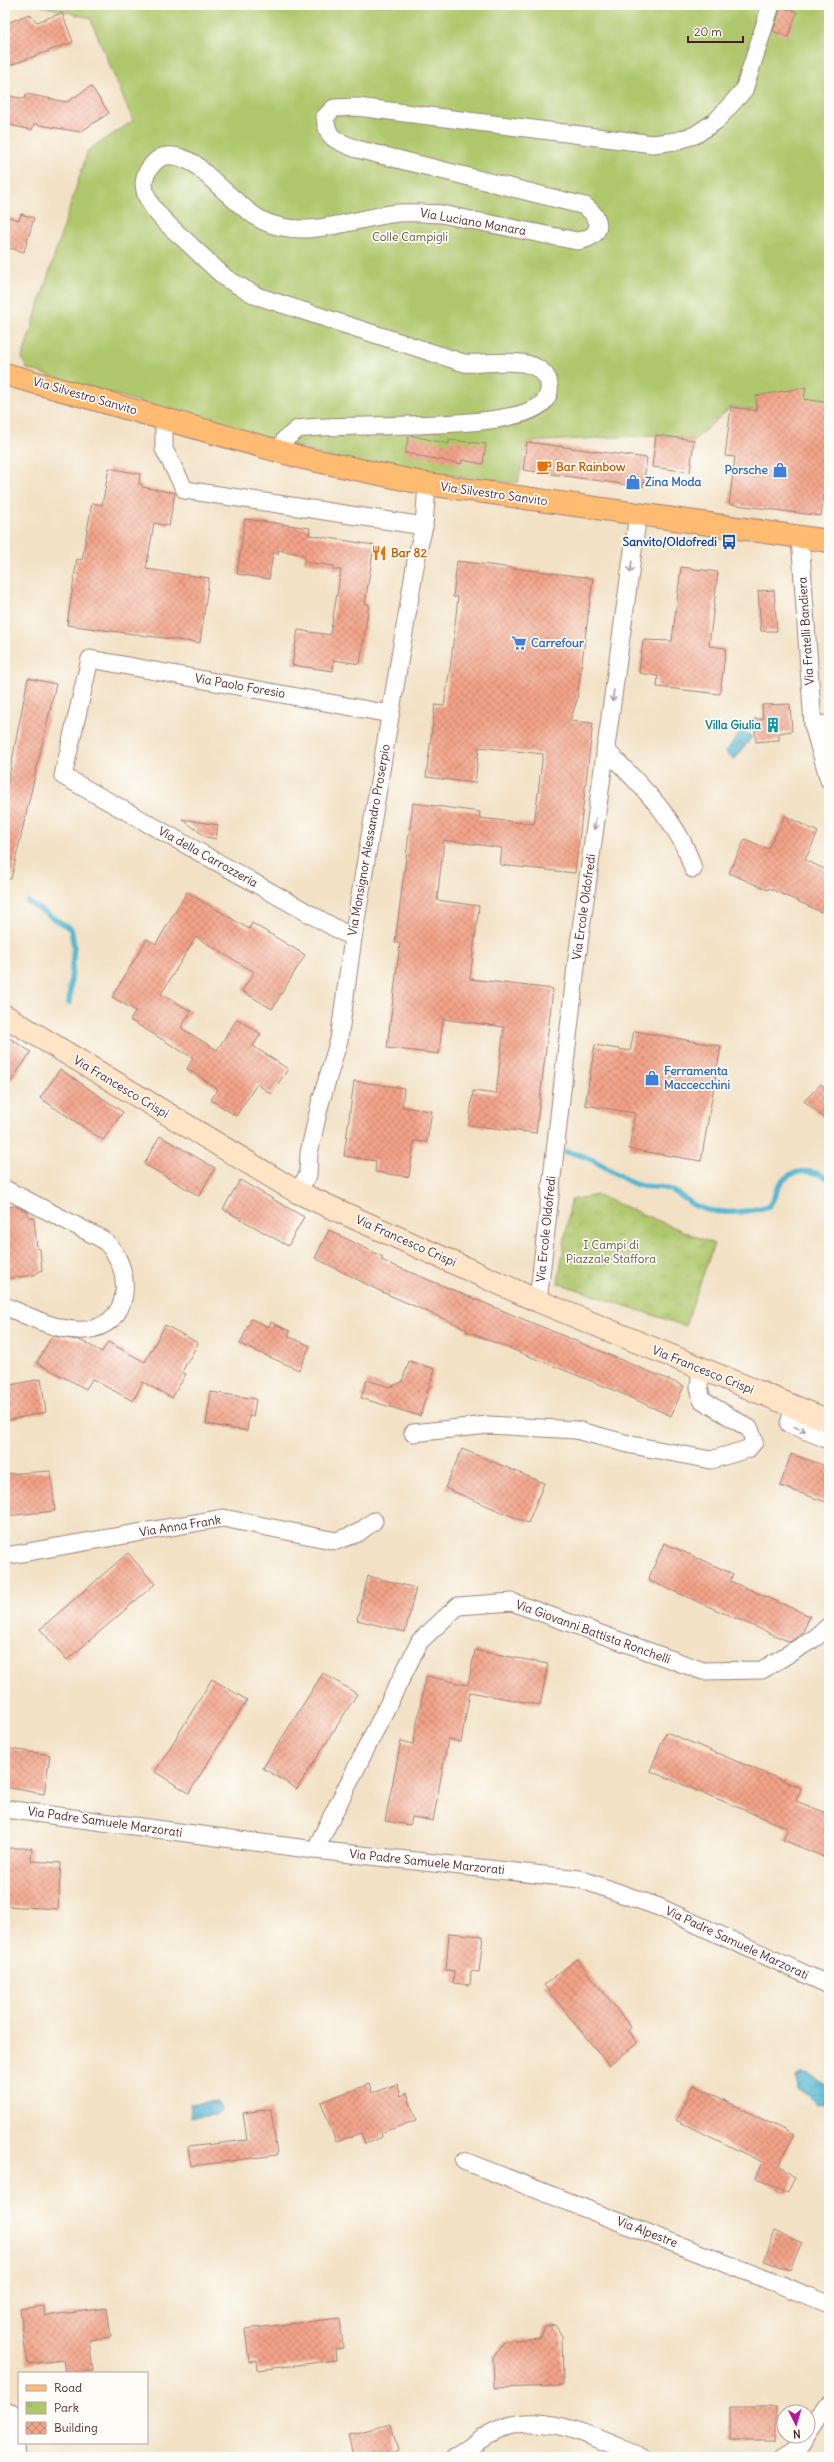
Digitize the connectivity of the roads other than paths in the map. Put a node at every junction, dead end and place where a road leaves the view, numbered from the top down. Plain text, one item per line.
1 (771, 5) edge
2 (5, 374) edge
3 (164, 418) junction
4 (280, 452) junction
5 (427, 484) junction
6 (638, 514) junction
7 (424, 526) junction
8 (800, 537) junction
9 (829, 541) edge
10 (390, 714) junction
11 (821, 725) edge
12 (605, 749) junction
13 (63, 776) joint
14 (829, 780) edge
15 (693, 869) dead end
16 (352, 938) junction
17 (5, 1016) edge
18 (5, 1189) edge
19 (296, 1192) junction
20 (538, 1301) junction
21 (5, 1306) edge
22 (701, 1370) junction
23 (794, 1406) junction
24 (829, 1421) edge
25 (412, 1433) dead end
26 (829, 1440) edge
27 (374, 1521) dead end
28 (5, 1556) edge
29 (829, 1626) edge
30 (5, 1809) edge
31 (315, 1850) junction
32 (829, 1985) edge
33 (464, 2161) dead end
34 (829, 2304) edge
35 (829, 2404) edge
36 (11, 2412) dead end
37 (816, 2422) edge
38 (801, 2444) edge
39 (476, 2450) edge
40 (16, 2457) edge
41 (455, 2457) edge
42 (643, 2457) edge
43 (782, 2457) edge

1 - 4 street, Via Luciano Manara
2 - 3 main road, Via Silvestro Sanvito
3 - 4 main road, Via Silvestro Sanvito
3 - 7 street
4 - 5 main road, Via Silvestro Sanvito
5 - 6 main road, Via Silvestro Sanvito
5 - 7 street, Via Monsignor Alessandro Proserpio
6 - 8 main road, Via Silvestro Sanvito
6 -> 12 street, Via Ercole Oldofredi
7 - 10 street, Via Monsignor Alessandro Proserpio
8 - 9 main road, Via Silvestro Sanvito
8 - 11 street, Via Fratelli Bandiera
10 - 13 street, Via Paolo Foresio
10 - 16 street, Via Monsignor Alessandro Proserpio
11 - 14 street, Via Fratelli Bandiera
12 - 15 street
12 -> 20 street, Via Ercole Oldofredi
13 - 16 street, Via della Carrozzeria
16 - 19 street, Via Monsignor Alessandro Proserpio
17 - 19 street, Via Francesco Crispi
18 - 21 street
19 - 20 street, Via Francesco Crispi
20 - 22 street, Via Francesco Crispi
22 - 23 street, Via Francesco Crispi
22 - 25 street
23 - 24 street, Via Francesco Crispi
23 -> 26 street
27 - 28 street, Via Anna Frank
29 - 31 street, Via Giovanni Battista Ronchelli
30 - 31 street, Via Padre Samuele Marzorati
31 - 32 street, Via Padre Samuele Marzorati
33 - 34 street, Via Alpestre
35 - 37 street
36 - 40 street
38 - 43 street
39 - 41 street
39 - 42 street

